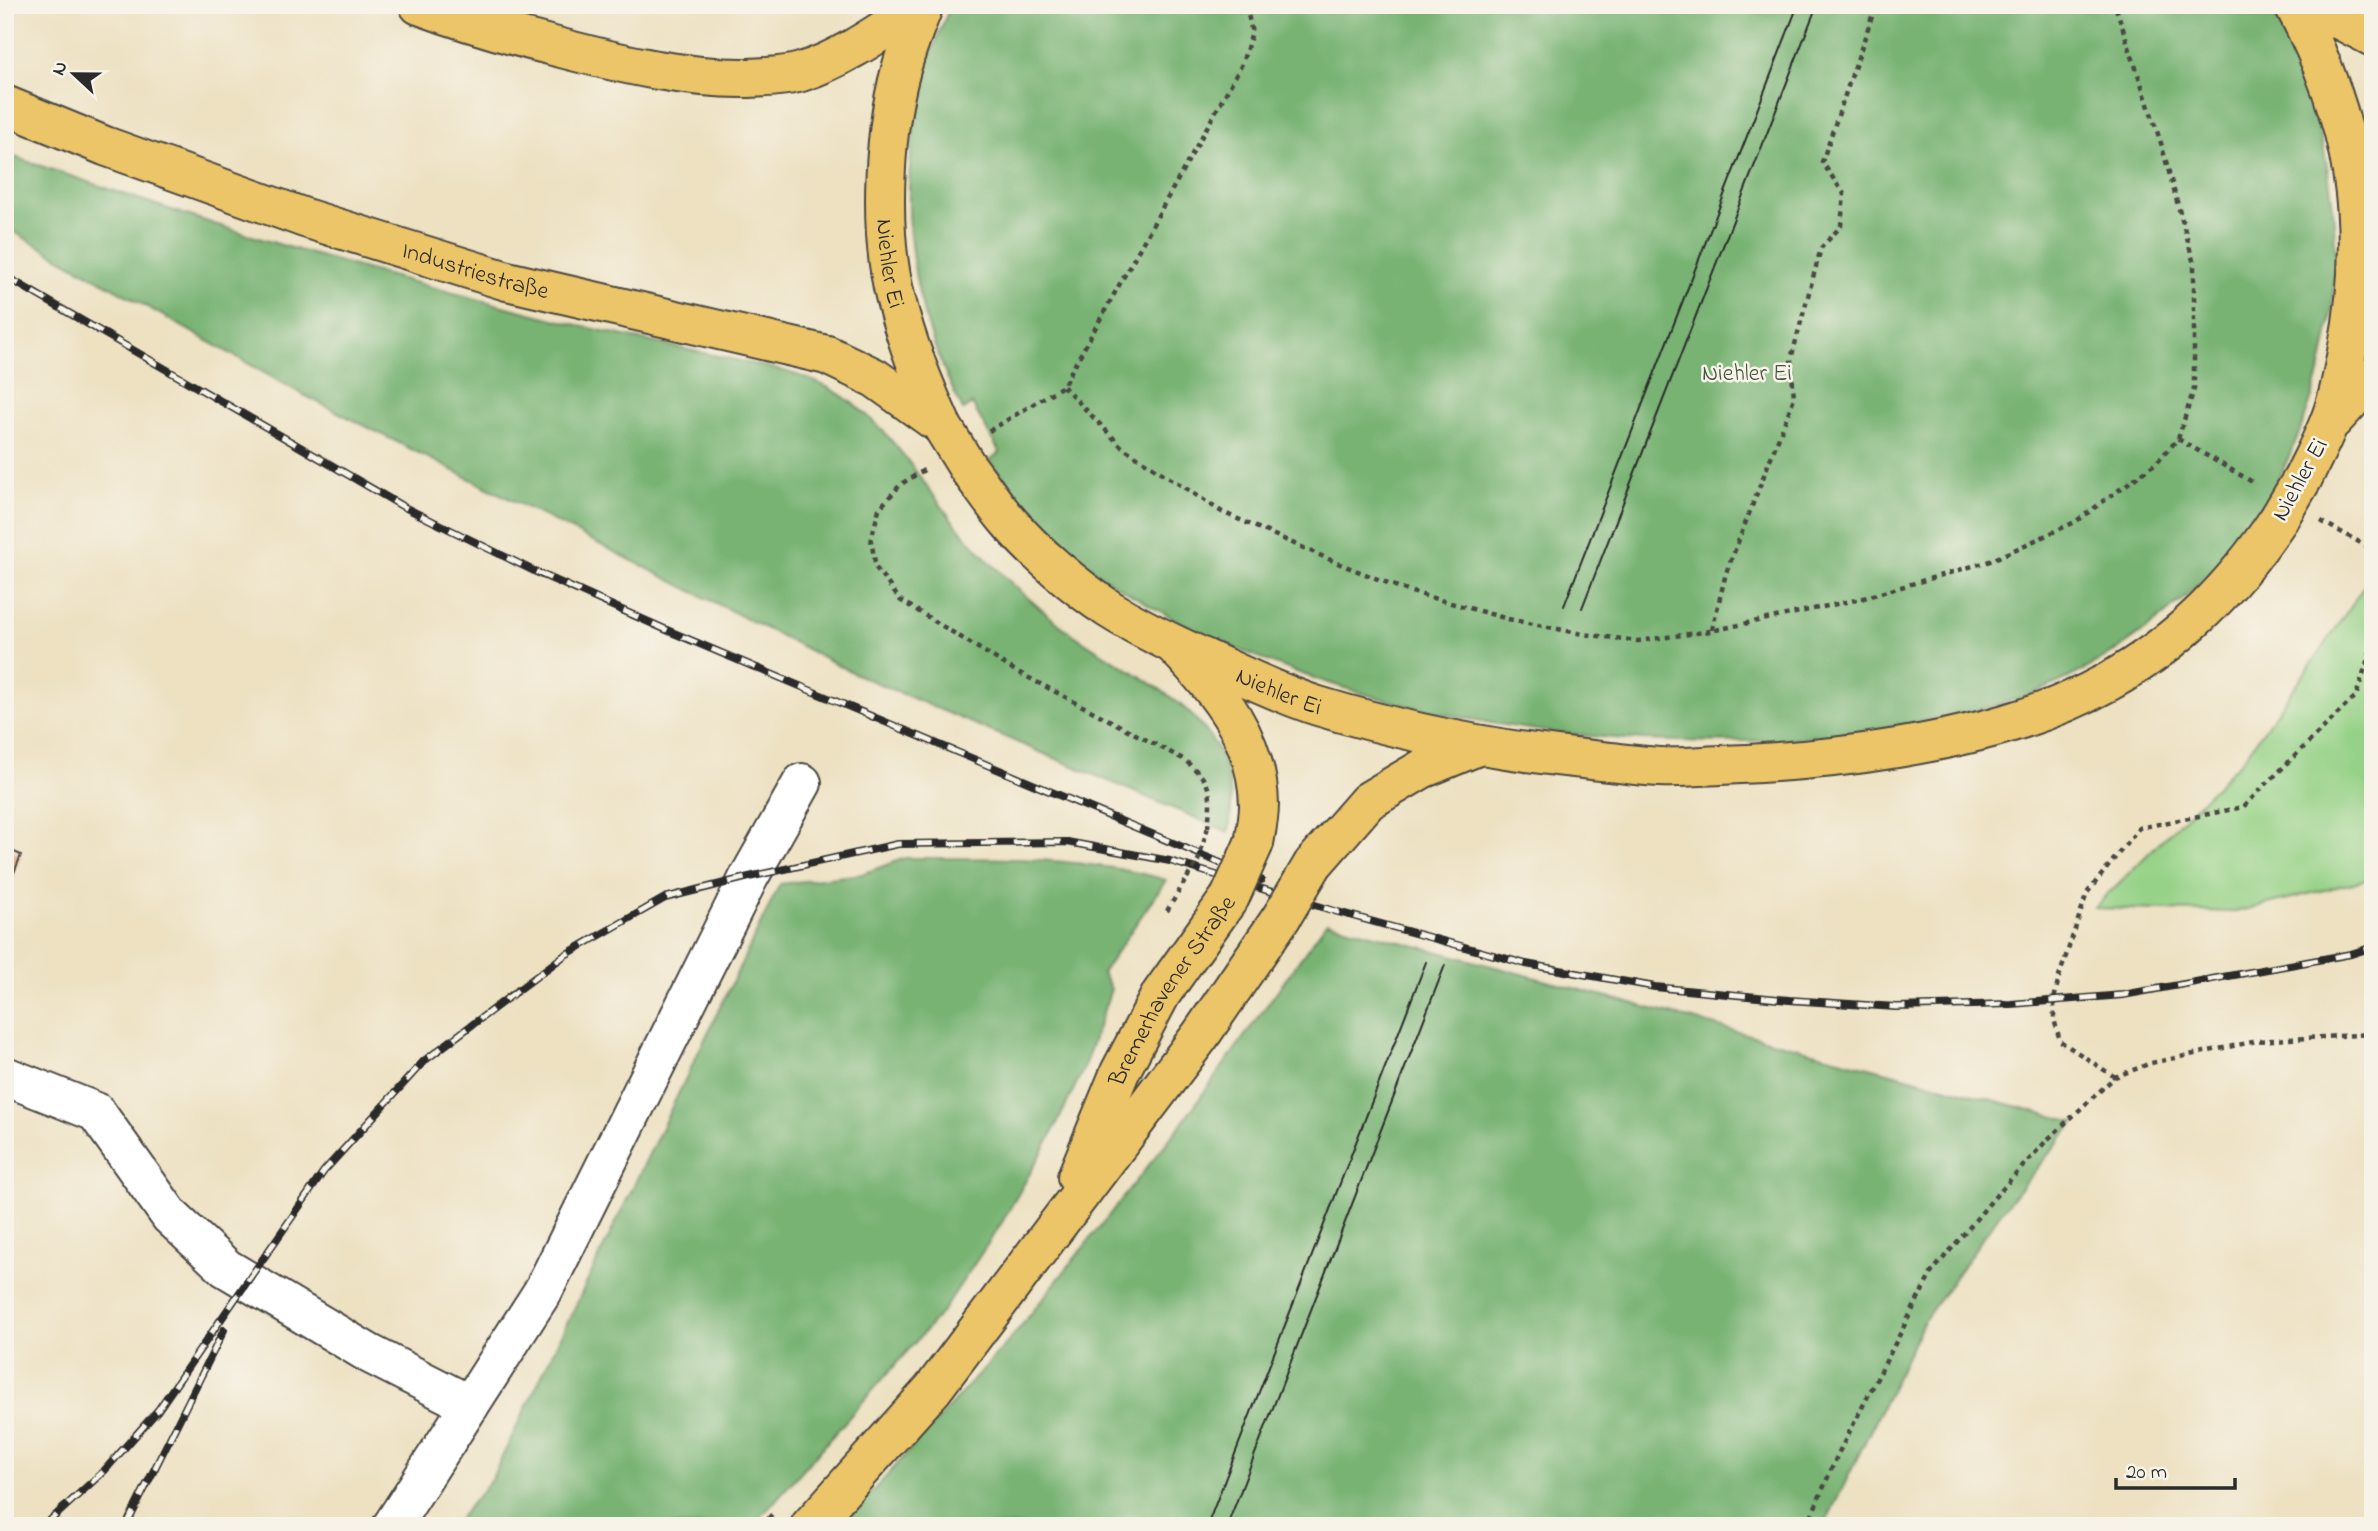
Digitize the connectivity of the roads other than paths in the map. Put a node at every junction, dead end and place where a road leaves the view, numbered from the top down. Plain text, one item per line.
1 (419, 5) edge
2 (922, 5) edge
3 (2294, 5) edge
4 (2311, 5) edge
5 (2373, 37) edge
6 (5, 105) edge
7 (2373, 377) edge
8 (2329, 424) junction
9 (942, 426) junction
10 (1174, 645) junction
11 (1480, 745) junction
12 (802, 783) dead end
13 (5, 1076) edge
14 (1055, 1231) junction
15 (470, 1405) junction
16 (392, 1526) edge
17 (810, 1526) edge

1 - 2 main road
2 - 9 main road, Niehler Ei
3 - 8 main road, Niehler Ei
4 - 5 main road
6 - 9 main road, Industriestraße
7 - 8 main road
8 - 11 main road, Niehler Ei, bridge
9 - 10 main road, Niehler Ei, bridge
10 - 11 main road, Niehler Ei
10 - 14 main road, Bremerhavener Straße, bridge
11 - 14 main road, Bremerhavener Straße, bridge
12 - 15 lane
13 - 15 lane
14 - 17 main road, Bremerhavener Straße
15 - 16 lane

